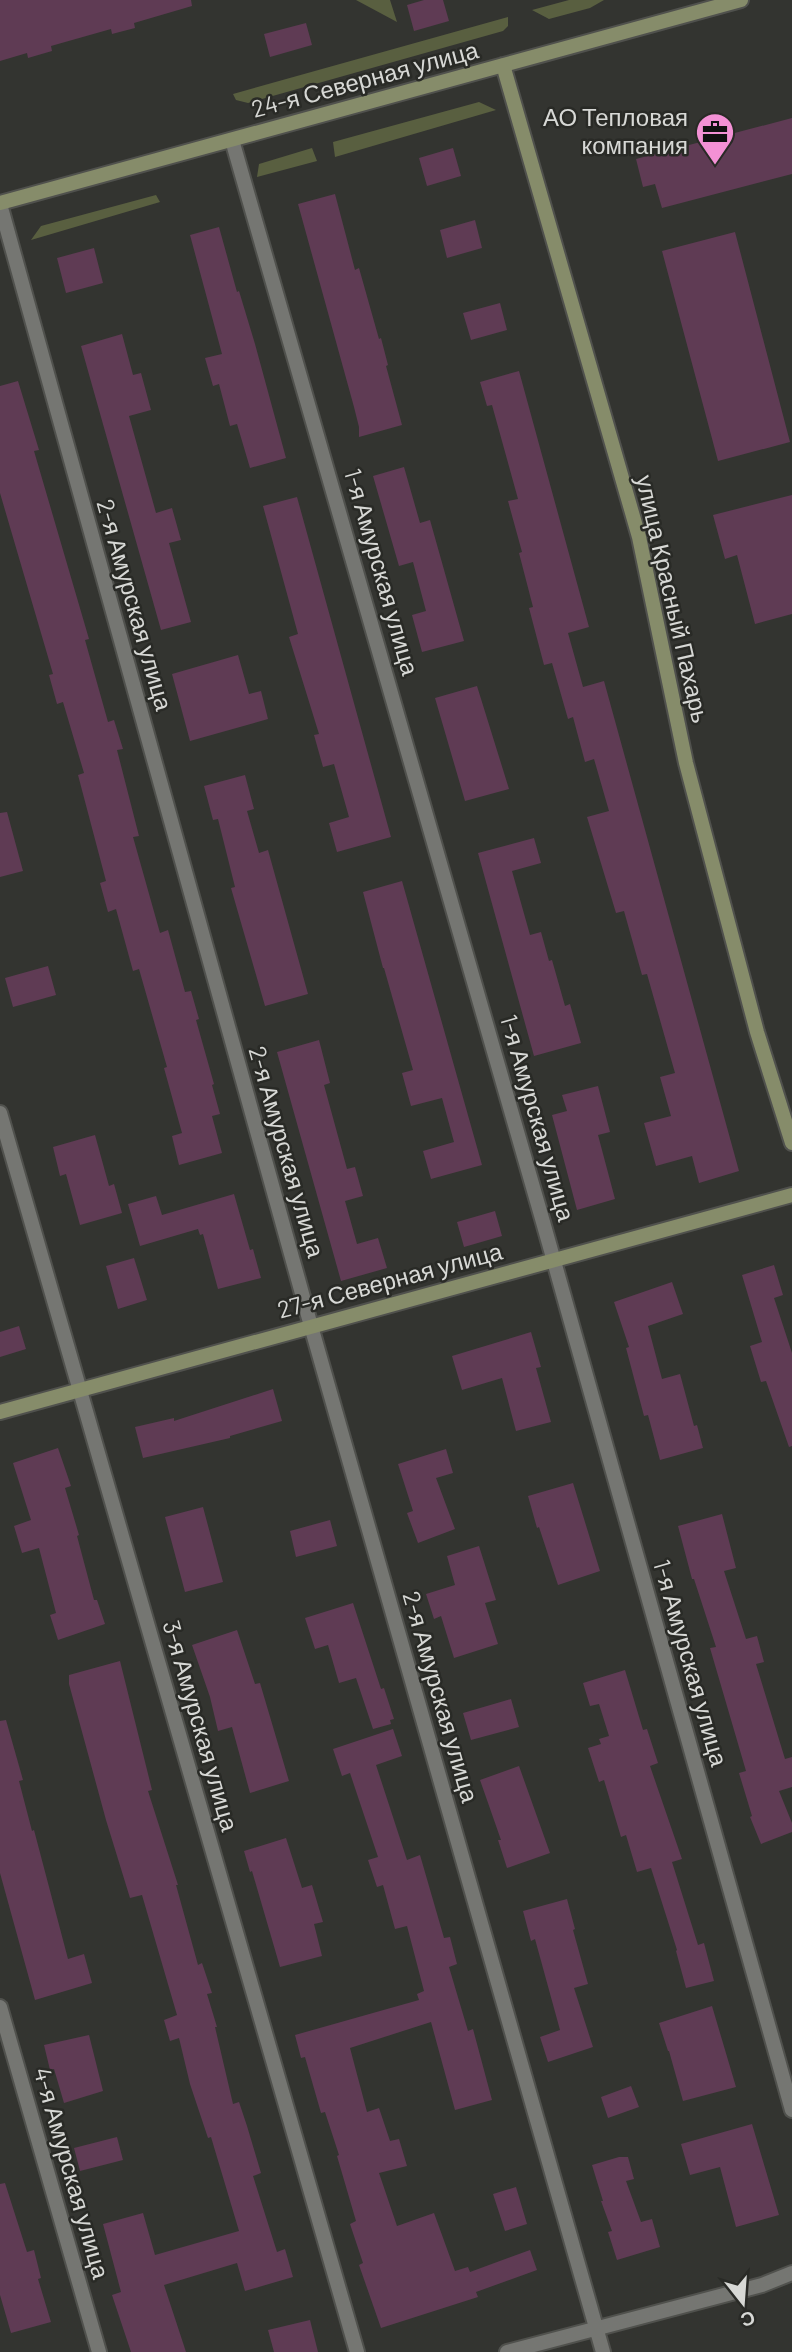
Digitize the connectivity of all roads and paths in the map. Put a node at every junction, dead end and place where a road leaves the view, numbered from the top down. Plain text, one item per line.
1 (741, 0) edge
2 (503, 65) junction
3 (232, 140) junction
4 (0, 204) edge
5 (0, 1113) edge
6 (792, 1143) edge
7 (792, 1195) edge
8 (554, 1261) junction
9 (311, 1326) junction
10 (79, 1390) junction
11 (0, 1412) edge
12 (0, 2007) edge
13 (792, 2109) edge
14 (792, 2273) edge
15 (597, 2329) junction
16 (99, 2352) edge
17 (357, 2352) edge
18 (507, 2352) edge
19 (603, 2352) edge

1 - 2 street, 24-я Северная улица
2 - 3 street, 24-я Северная улица
2 - 6 street, улица Красный Пахарь
3 - 4 street, 24-я Северная улица
3 - 8 street, 1-я Амурская улица
4 - 9 street, 2-я Амурская улица
5 - 10 street, 3-я Амурская улица
7 - 8 street, 27-я Северная улица
8 - 9 street, 27-я Северная улица
8 - 13 street, 1-я Амурская улица
9 - 10 street, 27-я Северная улица
9 - 15 street, 2-я Амурская улица
10 - 11 street, 27-я Северная улица
10 - 17 street, 3-я Амурская улица
12 - 16 street, 4-я Амурская улица
14 - 15 street
15 - 18 street
15 - 19 street, 2-я Амурская улица

